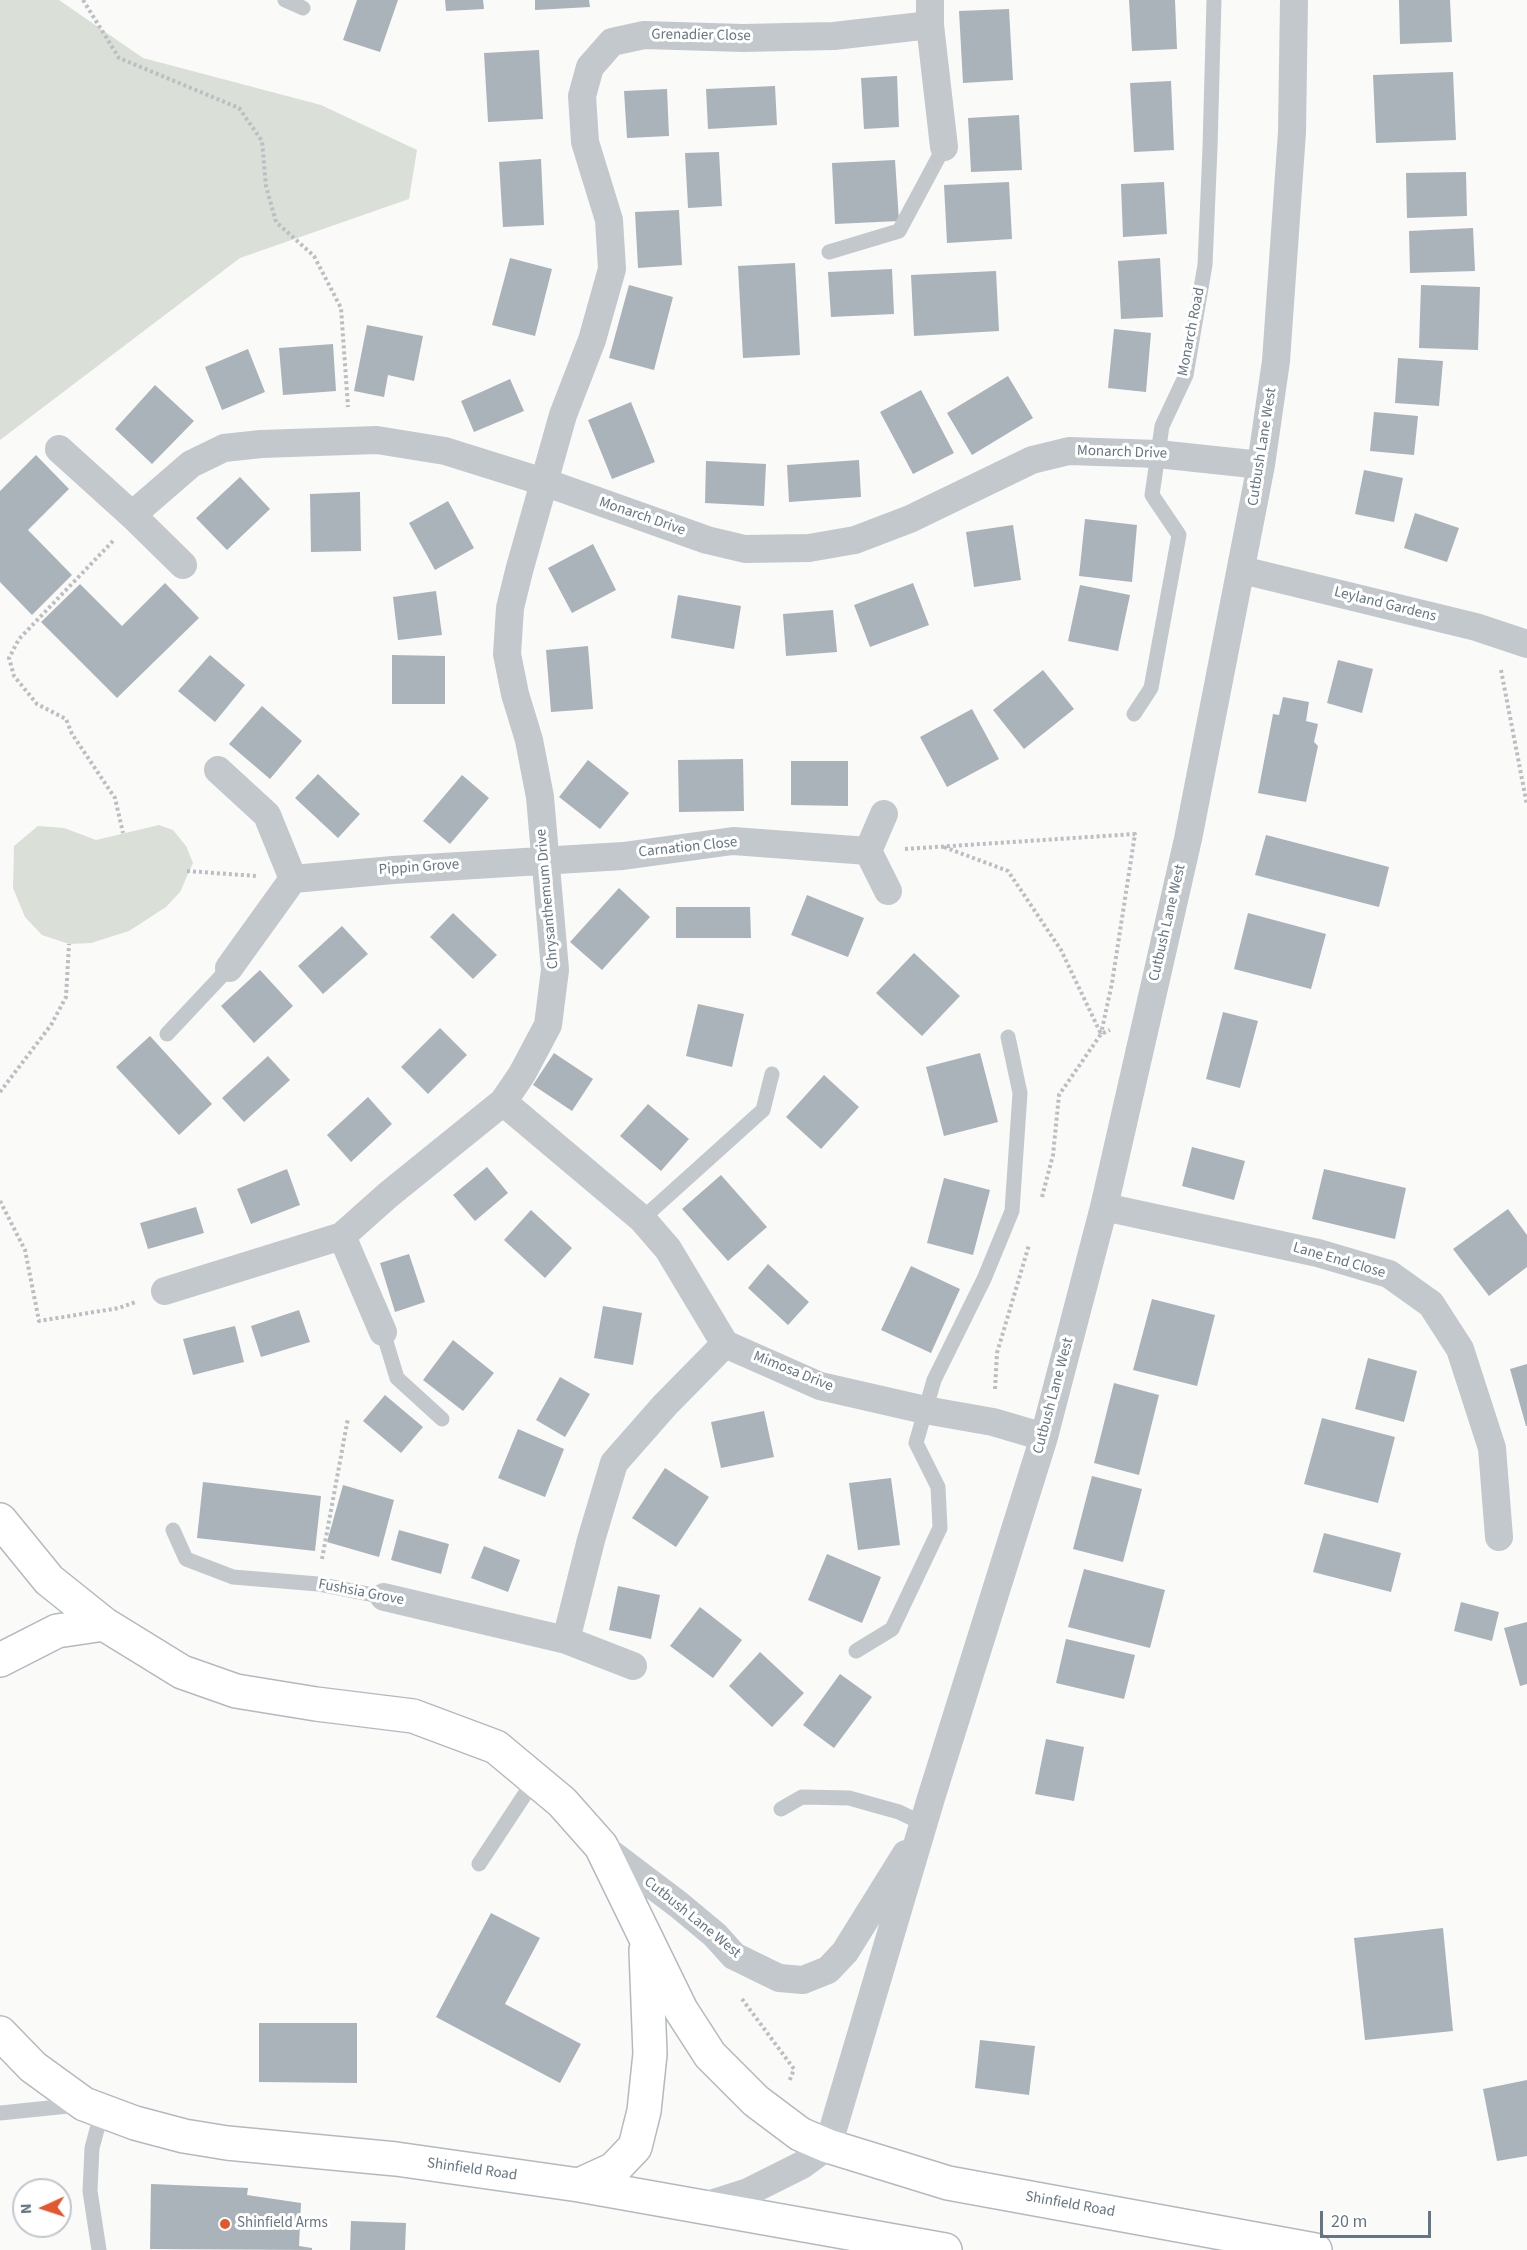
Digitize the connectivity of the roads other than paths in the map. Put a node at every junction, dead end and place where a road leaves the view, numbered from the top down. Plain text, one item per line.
1 (285, 0) edge
2 (1214, 0) edge
3 (1294, 0) edge
4 (303, 8) dead end
5 (930, 12) edge
6 (944, 147) joint
7 (829, 252) dead end
8 (59, 449) dead end
9 (1158, 454) junction
10 (1262, 465) junction
11 (544, 482) junction
12 (134, 516) junction
13 (183, 565) dead end
14 (1242, 570) junction
15 (1527, 644) edge
16 (1134, 714) dead end
17 (218, 771) dead end
18 (884, 814) dead end
19 (868, 851) junction
20 (544, 860) junction
21 (293, 879) junction
22 (888, 891) dead end
23 (229, 968) joint
24 (167, 1034) dead end
25 (1008, 1037) dead end
26 (772, 1074) dead end
27 (503, 1102) junction
28 (1104, 1207) junction
29 (642, 1219) junction
30 (342, 1236) junction
31 (165, 1291) road end
32 (383, 1332) joint
33 (725, 1344) junction
34 (925, 1410) junction
35 (442, 1419) dead end
36 (1044, 1437) junction
37 (0, 1520) edge
38 (173, 1530) dead end
39 (1499, 1537) dead end
40 (384, 1596) joint
41 (104, 1624) junction
42 (566, 1640) junction
43 (856, 1651) dead end
44 (0, 1660) edge
45 (633, 1666) dead end
46 (535, 1779) junction
47 (781, 1809) dead end
48 (924, 1824) junction
49 (601, 1846) junction
50 (479, 1864) dead end
51 (646, 1940) junction
52 (0, 2032) edge
53 (93, 2108) junction
54 (0, 2113) edge
55 (828, 2146) junction
56 (579, 2185) junction
57 (701, 2207) junction
58 (99, 2250) edge
59 (945, 2250) edge
60 (1315, 2250) edge

1 - 4 lane
2 - 9 lane, Monarch Road
3 - 10 street, Cutbush Lane West
5 - 6 street, Grenadier Close
5 - 11 street, Grenadier Close
6 - 7 lane, Grenadier Close
8 - 12 street
9 - 10 street, Monarch Drive
9 - 11 street, Monarch Drive
9 - 16 lane, Monarch Road
10 - 14 street, Cutbush Lane West
11 - 12 street, Monarch Drive
11 - 20 street, Chrysanthemum Drive
12 - 13 street
14 - 15 street, Leyland Gardens
14 - 28 street, Cutbush Lane West
17 - 21 street
18 - 19 street
19 - 20 street, Carnation Close
19 - 22 street
20 - 21 street, Pippin Grove
20 - 27 street, Chrysanthemum Drive
21 - 23 street
23 - 24 lane
25 - 34 lane
26 - 29 lane
27 - 29 street
27 - 30 street, Chrysanthemum Drive
28 - 36 street, Cutbush Lane West
28 - 39 street, Lane End Close
29 - 33 street
30 - 31 street, Chrysanthemum Drive
30 - 32 street
32 - 35 lane
33 - 34 street, Mimosa Drive
33 - 42 street
34 - 36 street, Mimosa Drive
34 - 43 lane
36 - 48 street, Cutbush Lane West
37 - 41 main road, Shinfield Road
38 - 40 lane, Fushsia Grove
40 - 42 street, Fushsia Grove
41 - 44 main road
41 - 46 main road, Shinfield Road
42 - 45 street, Fushsia Grove
46 - 49 main road, Shinfield Road
46 - 50 lane
47 - 48 lane
48 - 49 street, Cutbush Lane West
48 - 55 street, Cutbush Lane West
49 - 51 main road, Shinfield Road
51 - 55 main road, Shinfield Road
51 - 56 main road
52 - 53 main road
53 - 54 lane, Shinfield Road
53 - 56 main road, Shinfield Road
53 - 58 lane
55 - 57 street
55 - 60 main road, Shinfield Road
56 - 57 main road, Shinfield Road
57 - 59 main road, Shinfield Road

